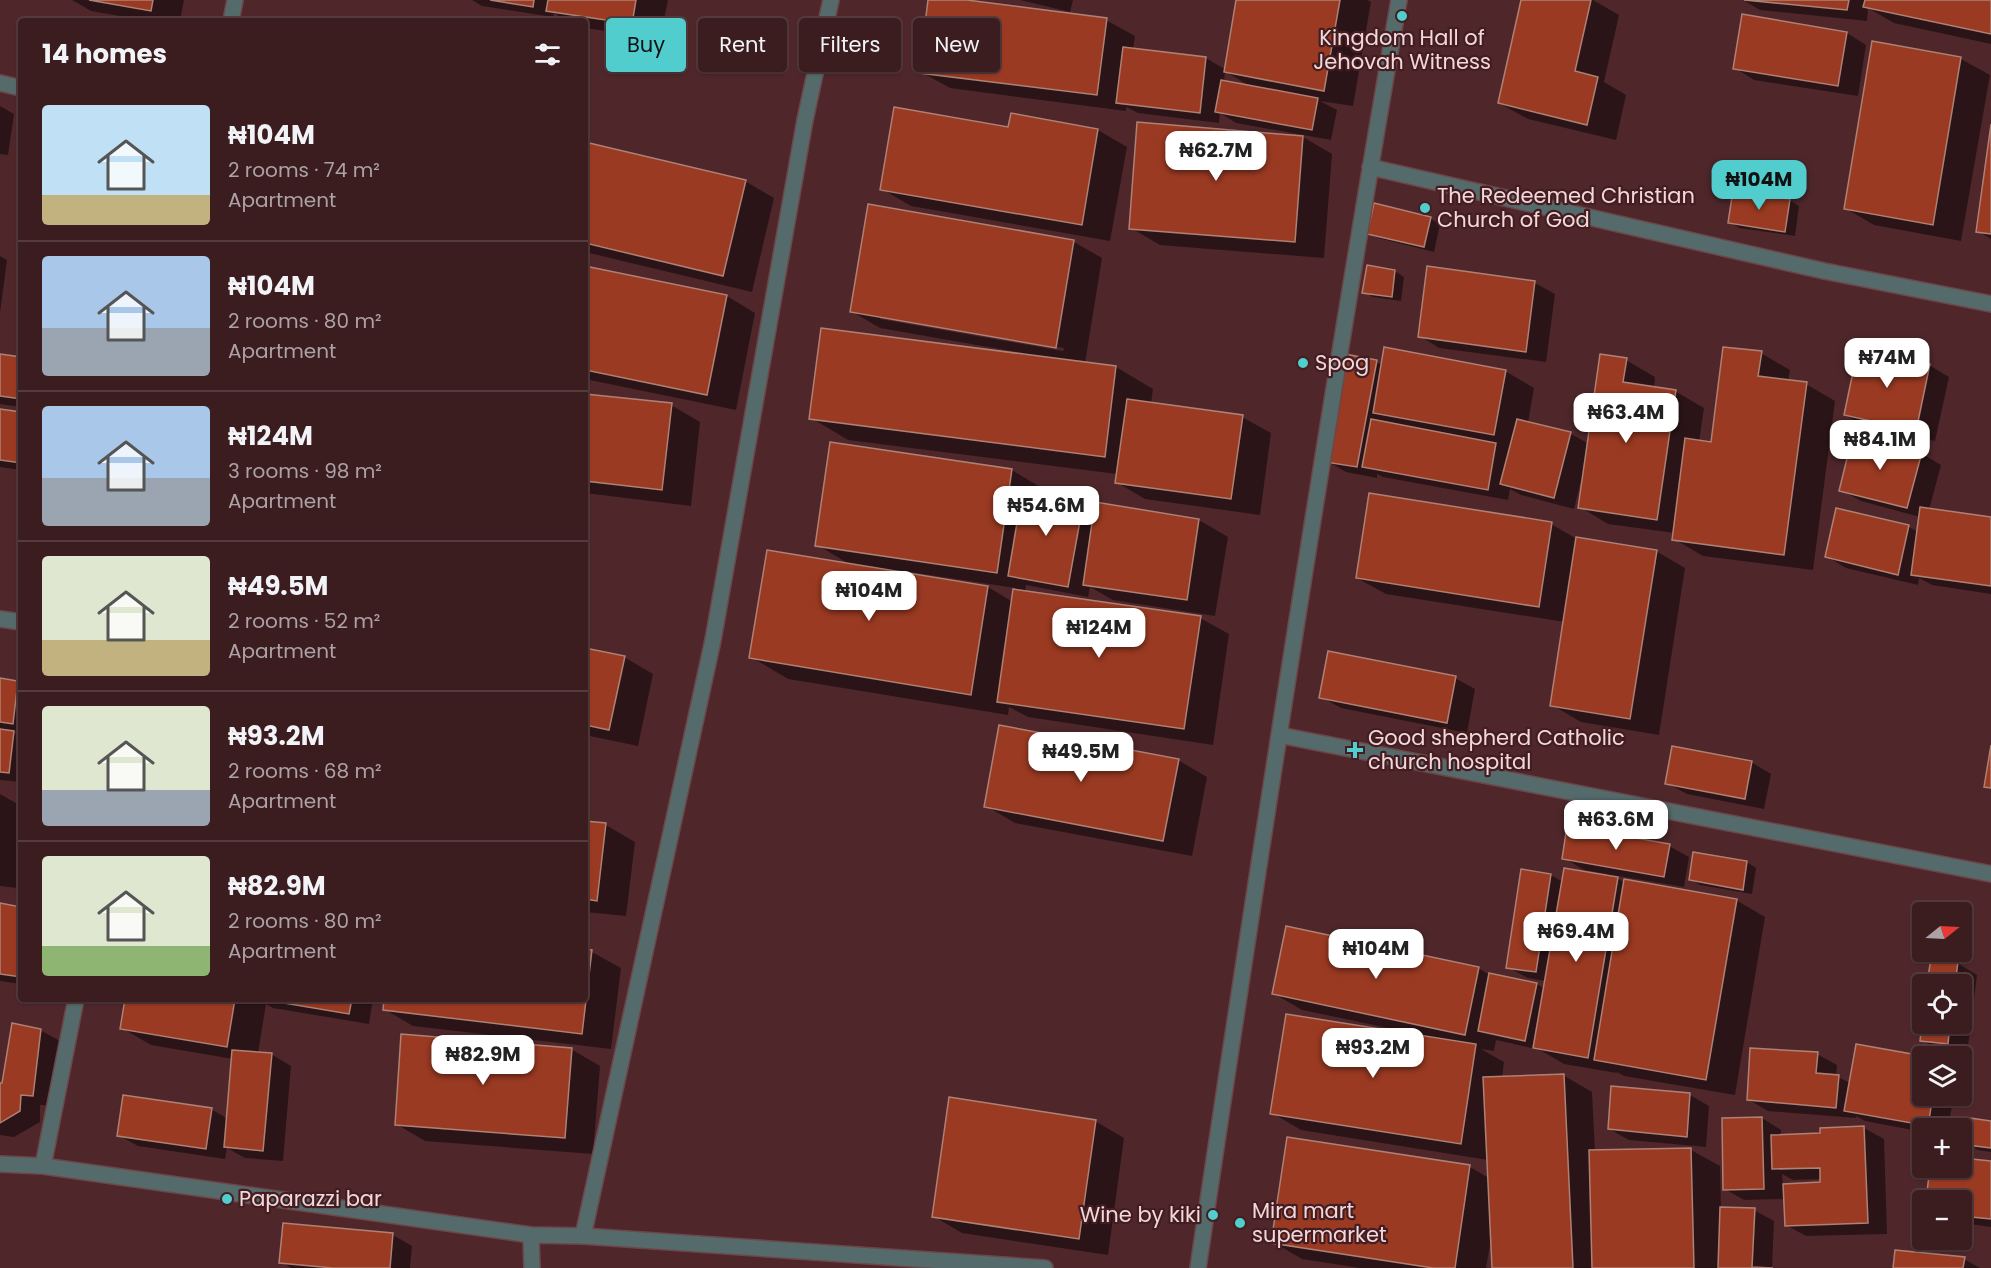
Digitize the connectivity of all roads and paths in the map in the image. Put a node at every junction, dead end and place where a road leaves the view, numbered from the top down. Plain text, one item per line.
1 (235, 0) edge
2 (831, 0) edge
3 (1399, 0) edge
4 (232, 18) edge
5 (0, 83) edge
6 (18, 87) edge
7 (1370, 167) junction
8 (1991, 304) edge
9 (0, 619) edge
10 (18, 622) edge
11 (1279, 735) junction
12 (1991, 874) edge
13 (75, 1002) edge
14 (0, 1164) edge
15 (43, 1166) junction
16 (531, 1235) junction
17 (582, 1236) junction
18 (532, 1268) edge
19 (1045, 1268) edge
20 (1198, 1268) edge

1 - 4 street
2 - 17 street
3 - 7 street
5 - 6 street
7 - 8 street
7 - 11 street
9 - 10 street
11 - 12 street
11 - 20 street
13 - 15 street
14 - 15 street
15 - 16 street
16 - 17 street
16 - 18 street
17 - 19 street

